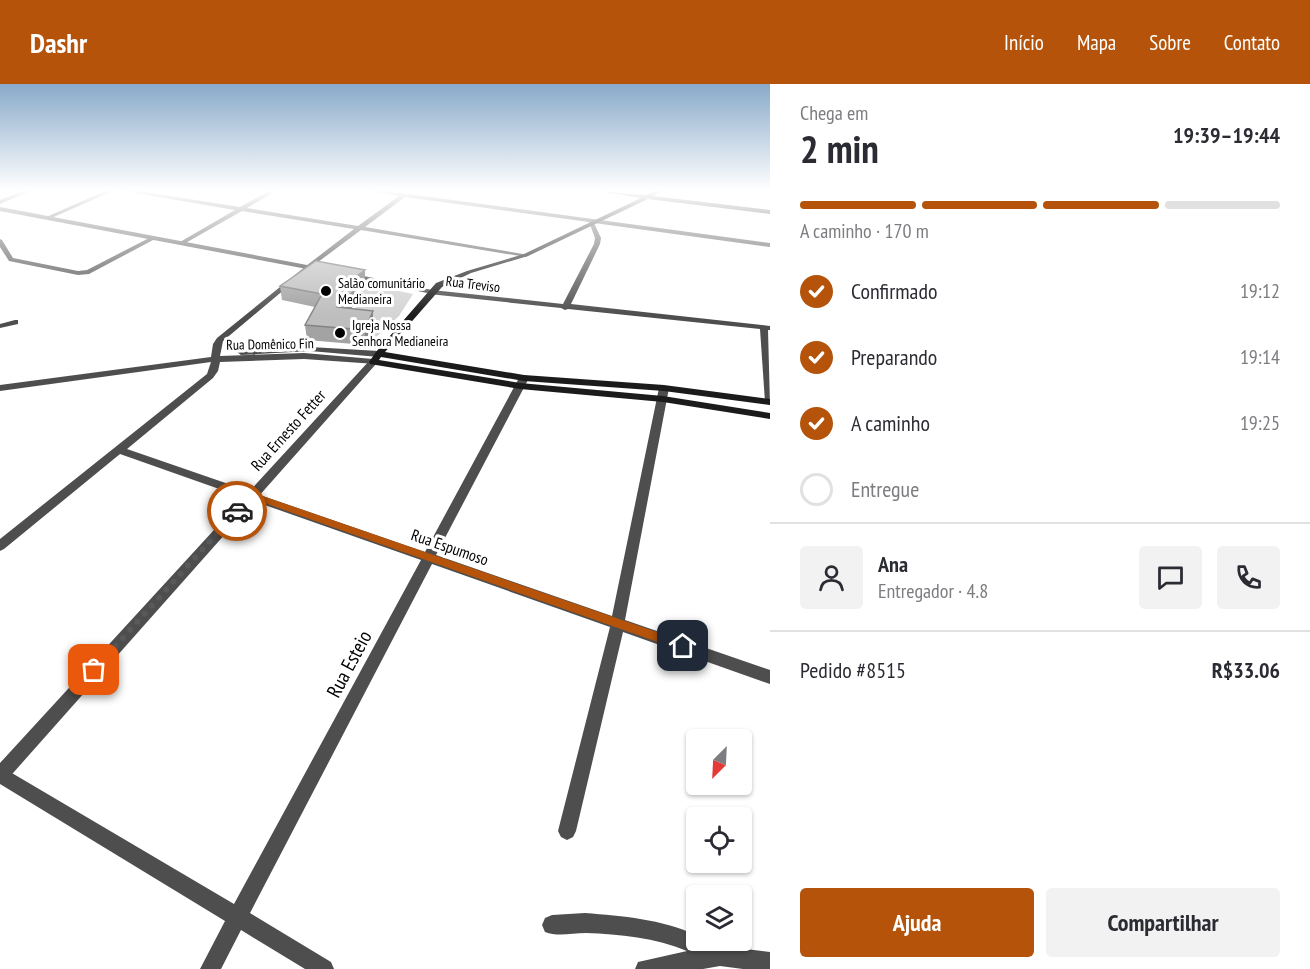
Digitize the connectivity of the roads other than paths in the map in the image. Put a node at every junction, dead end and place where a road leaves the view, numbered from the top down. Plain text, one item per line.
1 (123, 232) edge
2 (201, 232) edge
3 (354, 232) edge
4 (386, 232) edge
5 (571, 232) edge
6 (596, 232) edge
7 (675, 232) edge
8 (153, 238) junction
9 (0, 241) edge
10 (182, 243) junction
11 (770, 244) edge
12 (526, 255) junction
13 (308, 267) junction
14 (330, 272) edge
15 (341, 274) edge
16 (432, 292) junction
17 (565, 308) junction
18 (15, 322) dead end
19 (0, 326) edge
20 (767, 328) edge
21 (376, 358) junction
22 (217, 359) junction
23 (522, 382) junction
24 (0, 388) edge
25 (664, 393) junction
26 (770, 402) edge
27 (770, 416) edge
28 (119, 450) junction
29 (251, 495) junction
30 (0, 546) edge
31 (429, 557) junction
32 (618, 623) junction
33 (770, 677) edge
34 (0, 775) edge
35 (567, 831) dead end
36 (238, 916) junction
37 (552, 925) dead end
38 (720, 956) junction
39 (770, 962) edge
40 (210, 969) edge
41 (324, 969) edge
42 (645, 969) edge

1 - 8 street
2 - 10 street
3 - 13 street
4 - 12 street
5 - 12 main road, Rua Ernesto Fetter
6 - 17 street
7 - 11 street
8 - 9 street
8 - 10 street
10 - 13 street
12 - 16 main road, Rua Ernesto Fetter
13 - 14 street
13 - 22 street
15 - 16 street, Rua Treviso
16 - 17 street, Rua Treviso
16 - 21 main road, Rua Ernesto Fetter
17 - 20 street, Rua Treviso
18 - 19 street
20 - 26 street
21 - 22 street, Rua Domênico Fin
21 - 23 main road, Rua Domênico Fin
21 - 29 street, Rua Ernesto Fetter
22 - 24 street, Rua Domênico Fin
22 - 28 street
23 - 25 main road, Rua Domênico Fin
23 - 31 street, Rua Esteio
25 - 26 main road, Rua Domênico Fin
25 - 27 main road, Rua Domênico Fin
25 - 32 street
28 - 29 street, Rua Espumoso
28 - 30 street
29 - 31 street, Rua Espumoso
29 - 34 street, Rua Ernesto Fetter
31 - 32 street, Rua Espumoso
31 - 36 street, Rua Esteio
32 - 33 street, Rua Espumoso
32 - 35 street
34 - 36 street
36 - 40 street, Rua Esteio
36 - 41 street
37 - 38 street
38 - 39 street
38 - 42 street

